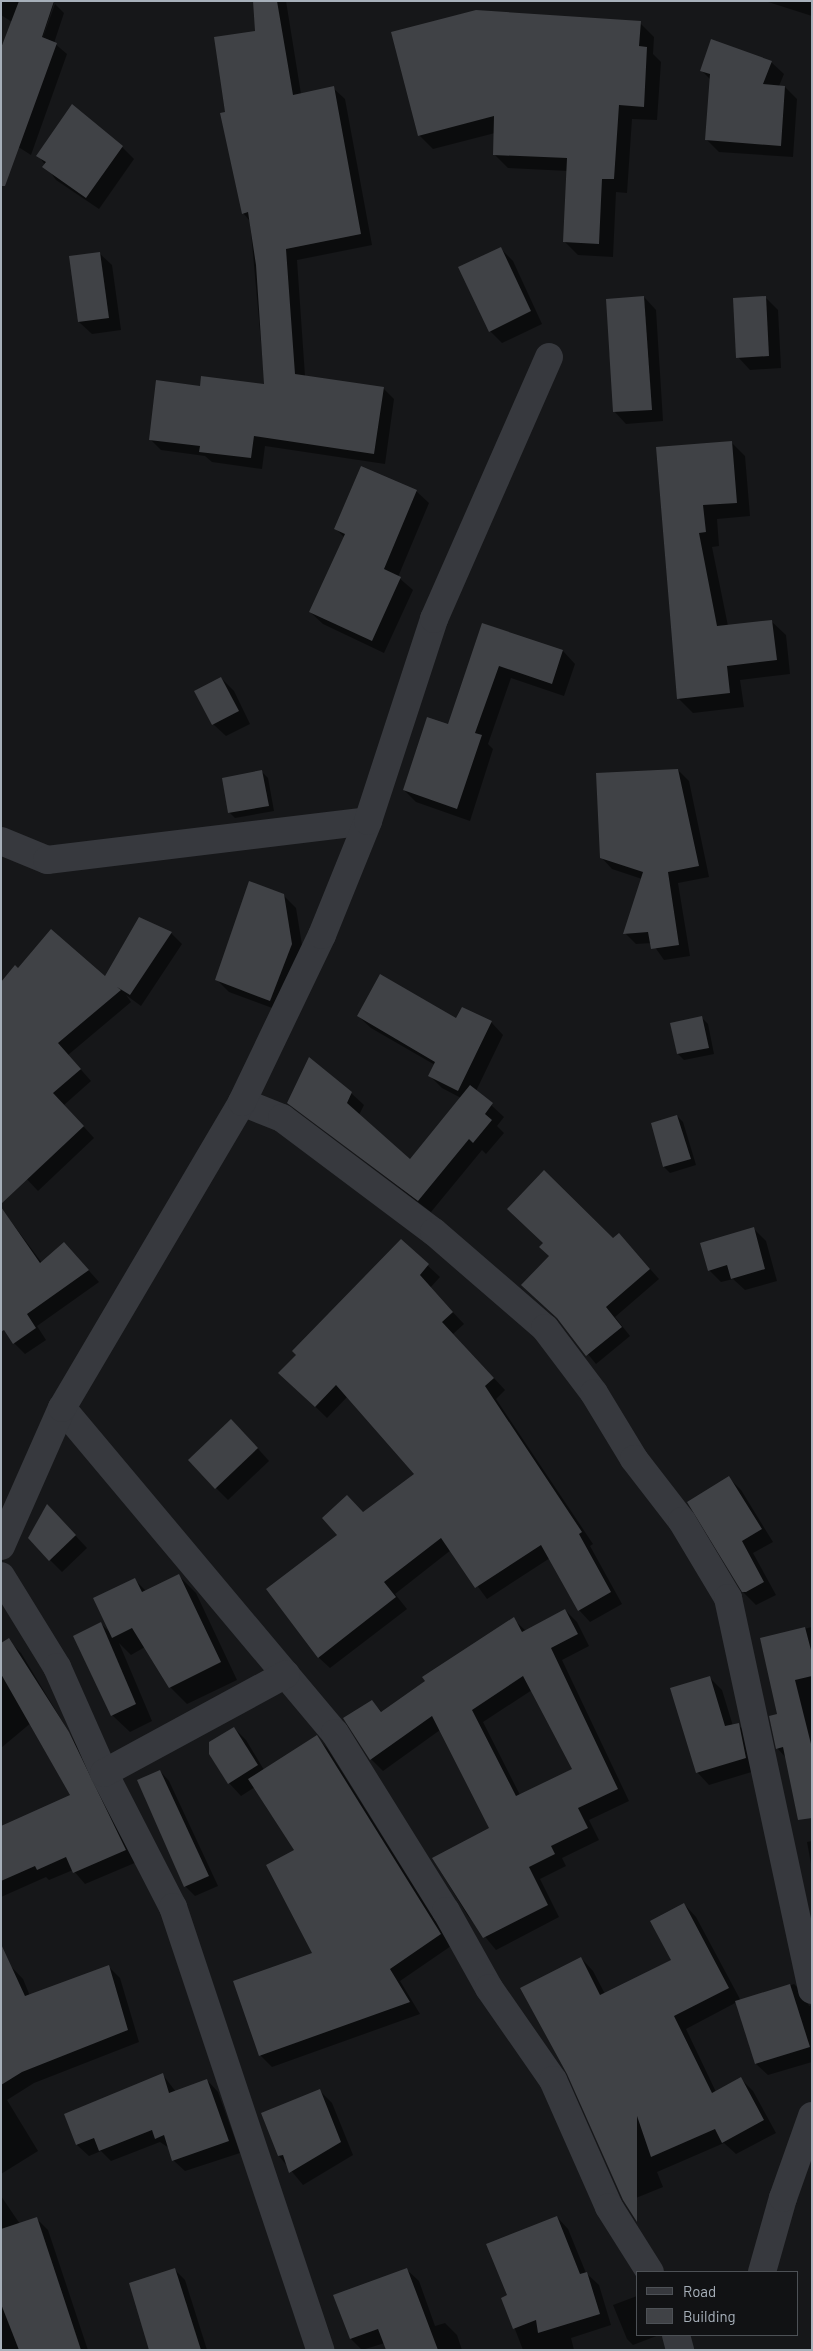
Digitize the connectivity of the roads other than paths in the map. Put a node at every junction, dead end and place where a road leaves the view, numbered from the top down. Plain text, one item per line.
1 (549, 357) dead end
2 (368, 821) junction
3 (1, 841) edge
4 (242, 1102) junction
5 (62, 1408) junction
6 (1, 1546) edge
7 (1, 1576) edge
8 (286, 1674) junction
9 (104, 1773) junction
10 (812, 1990) edge
11 (812, 2116) edge
12 (649, 2271) edge
13 (762, 2271) edge
14 (676, 2336) edge
15 (320, 2350) edge
16 (680, 2350) edge

1 - 2 street
2 - 3 street
2 - 4 street
4 - 5 street
4 - 10 street
5 - 6 street
5 - 8 street
7 - 9 street
8 - 9 street
8 - 12 street
9 - 15 street
11 - 13 street
14 - 16 street

